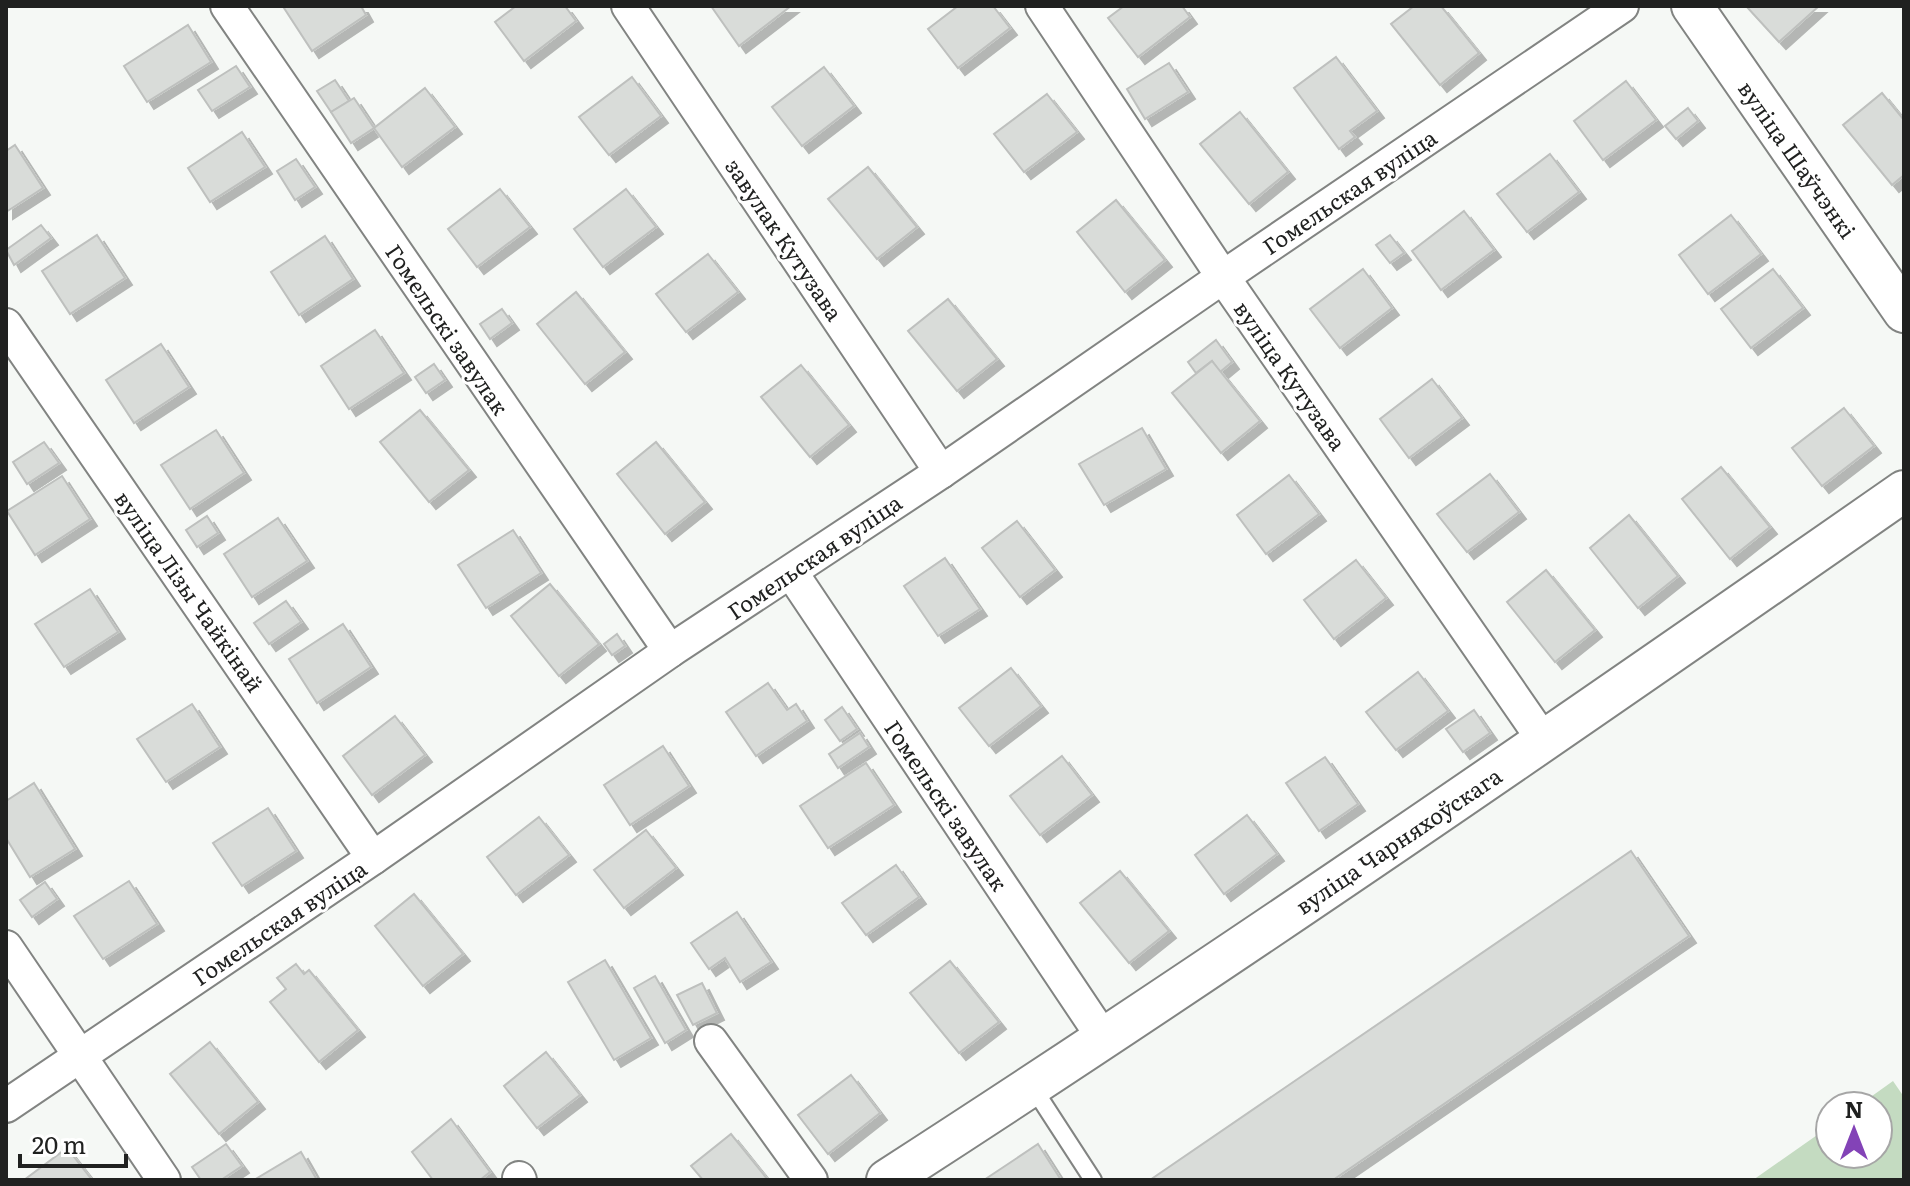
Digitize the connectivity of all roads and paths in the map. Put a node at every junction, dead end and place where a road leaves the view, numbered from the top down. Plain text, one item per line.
1 (227, 6) edge
2 (628, 6) edge
3 (1042, 6) edge
4 (1622, 6) edge
5 (1692, 6) edge
6 (1223, 277) junction
7 (1904, 312) edge
8 (6, 325) edge
9 (941, 472) junction
10 (1904, 491) edge
11 (791, 572) junction
12 (670, 651) junction
13 (1544, 741) junction
14 (373, 858) junction
15 (6, 947) edge
16 (1104, 1039) junction
17 (711, 1041) dead end
18 (81, 1056) junction
19 (1032, 1086) junction
20 (6, 1106) edge
21 (164, 1180) edge
22 (811, 1180) edge
23 (887, 1180) edge
24 (1093, 1180) edge

1 - 12 street, Гомельскі завулак
2 - 9 street, завулак Кутузава
3 - 6 street, вуліца Кутузава
4 - 6 street, Гомельская вуліца
5 - 7 street, вуліца Шаўчэнкі
6 - 9 street, Гомельская вуліца
6 - 13 street, вуліца Кутузава
8 - 14 street, вуліца Лізы Чайкінай
9 - 11 street, Гомельская вуліца
10 - 13 street, вуліца Чарняхоўскага
11 - 12 street, Гомельская вуліца
11 - 16 street, Гомельскі завулак
12 - 14 street, Гомельская вуліца
13 - 16 street, вуліца Чарняхоўскага
14 - 18 street, Гомельская вуліца
15 - 18 street
16 - 19 street, вуліца Чарняхоўскага
17 - 22 street
18 - 20 street, Гомельская вуліца
18 - 21 street
19 - 23 street, вуліца Чарняхоўскага
19 - 24 lane

